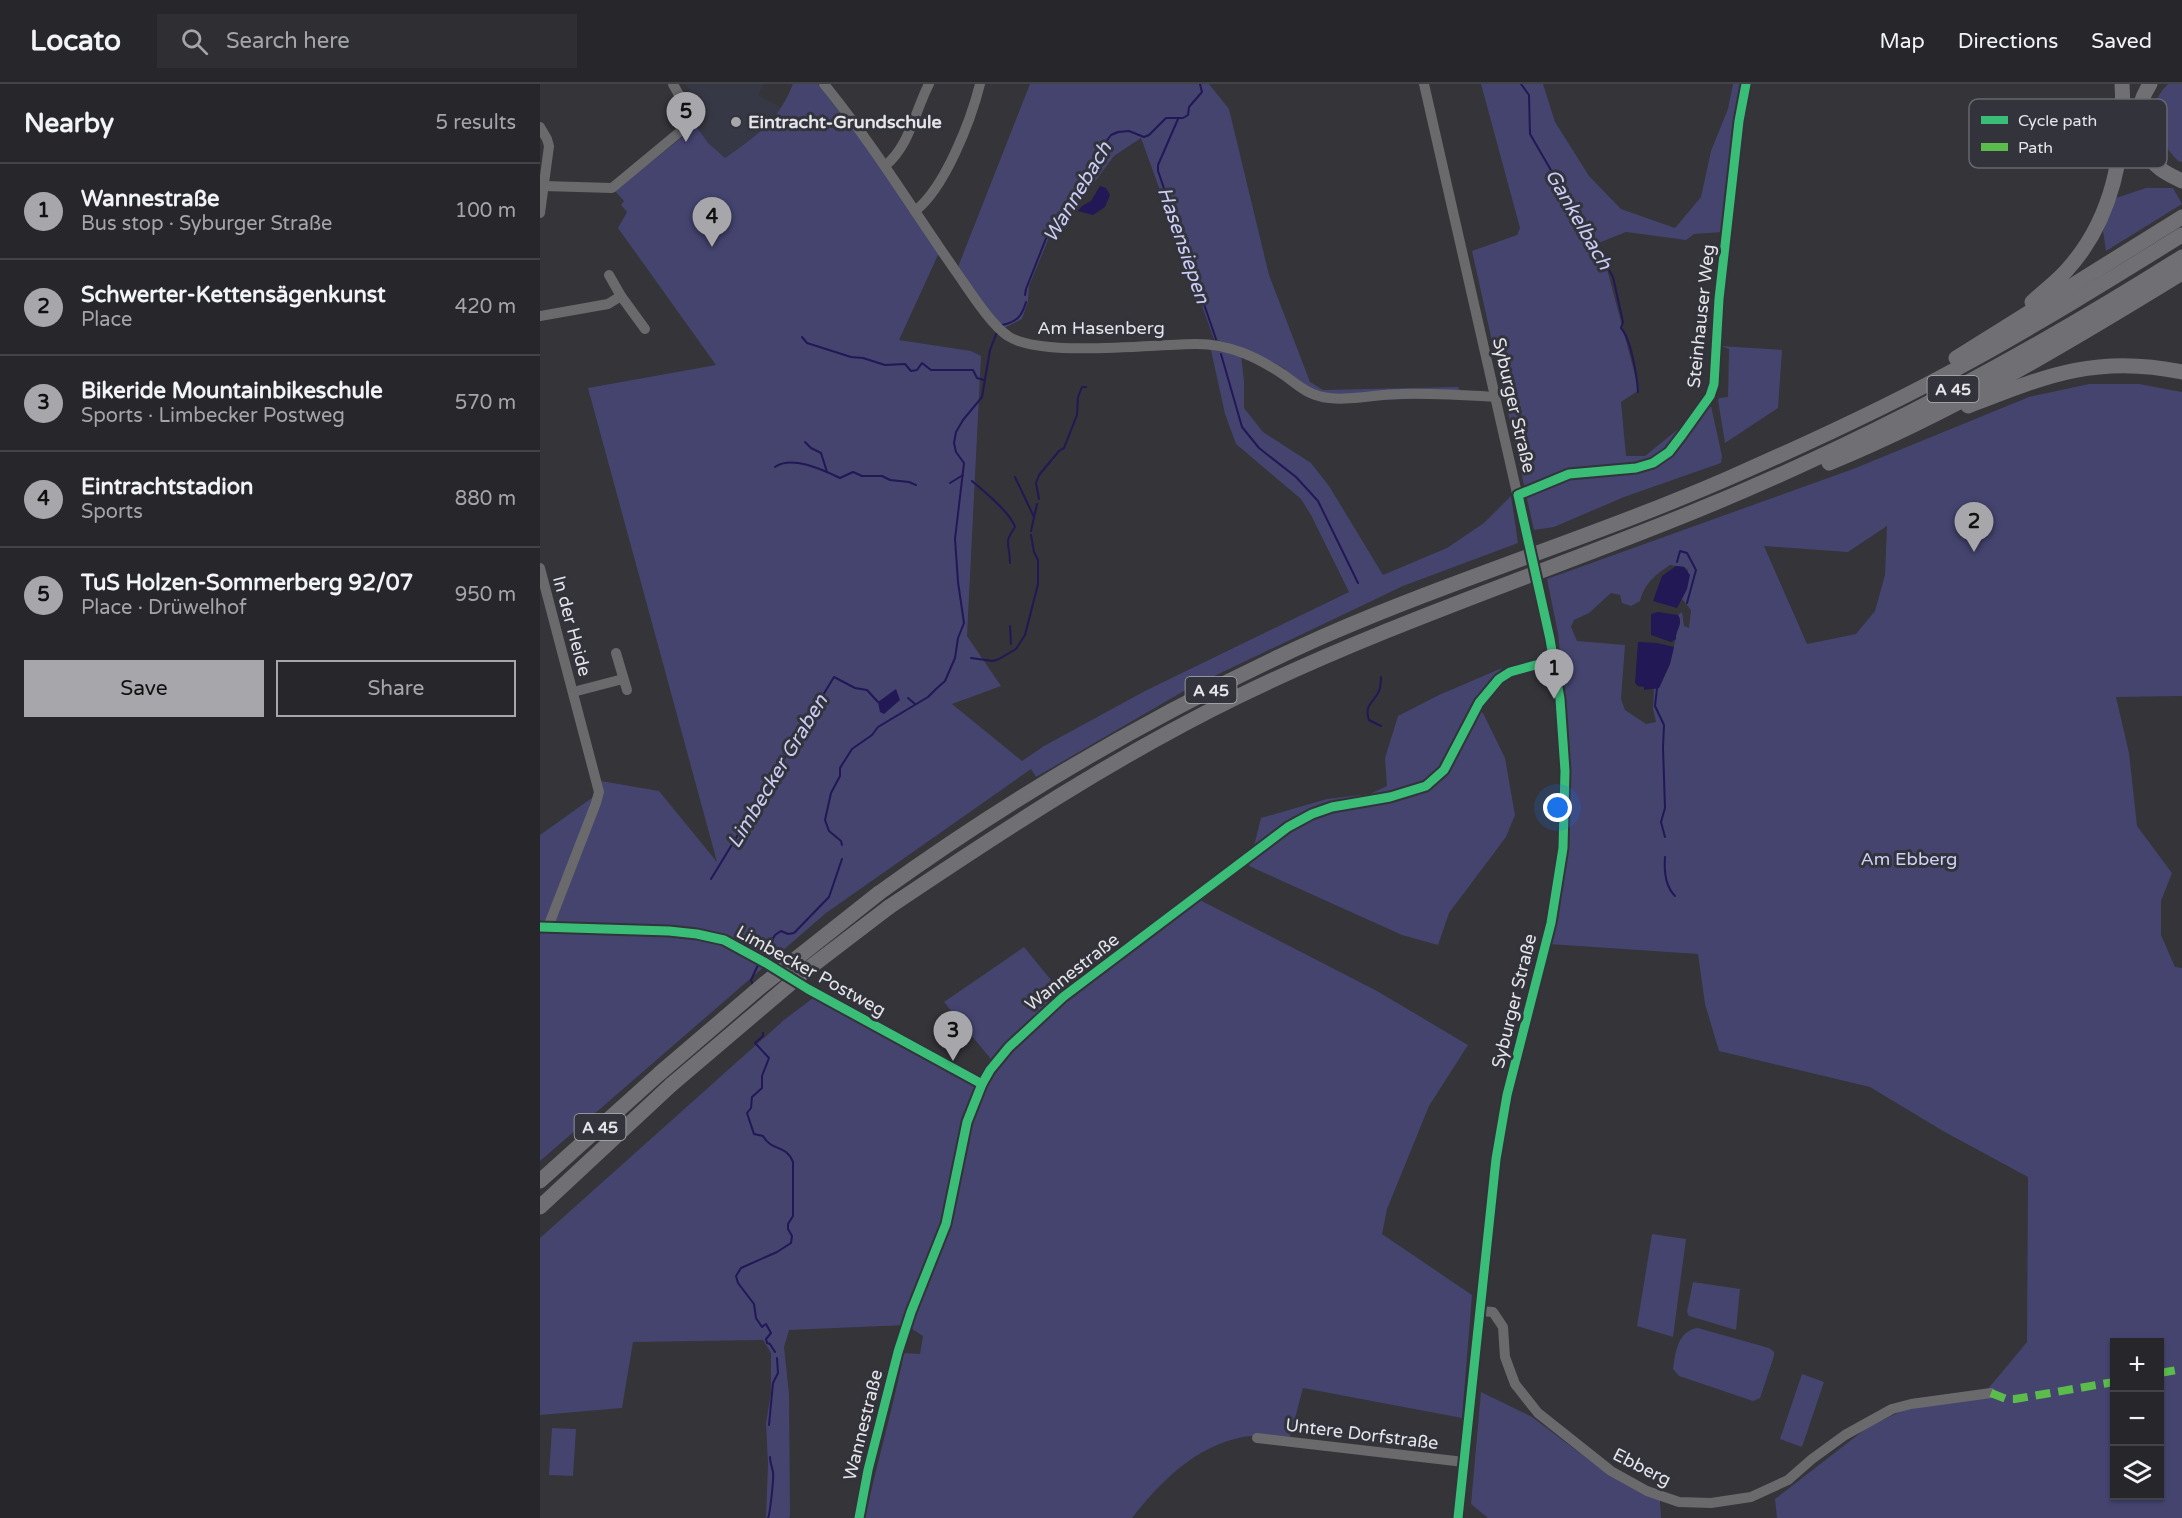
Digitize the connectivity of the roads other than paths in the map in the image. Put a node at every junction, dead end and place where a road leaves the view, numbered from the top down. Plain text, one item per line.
1 (673, 84) edge
2 (929, 84) edge
3 (980, 84) edge
4 (1424, 84) edge
5 (1746, 84) edge
6 (2150, 84) edge
7 (829, 85) edge
8 (2143, 99) edge
9 (540, 127) edge
10 (885, 166) junction
11 (2116, 168) edge
12 (2160, 168) edge
13 (2182, 181) edge
14 (543, 186) junction
15 (915, 211) junction
16 (540, 213) edge
17 (2182, 217) edge
18 (2182, 235) edge
19 (2182, 256) edge
20 (2182, 273) edge
21 (609, 275) dead end
22 (621, 296) junction
23 (540, 316) edge
24 (645, 329) dead end
25 (1962, 354) junction
26 (2182, 372) edge
27 (1495, 397) junction
28 (1931, 418) junction
29 (1787, 471) junction
30 (1518, 495) junction
31 (1571, 540) junction
32 (540, 568) edge
33 (616, 653) dead end
34 (1554, 660) junction
35 (573, 692) junction
36 (544, 927) edge
37 (982, 1084) junction
38 (540, 1181) edge
39 (540, 1207) edge
40 (1480, 1311) junction
41 (1991, 1394) dead end
42 (1257, 1438) dead end
43 (1464, 1462) junction
44 (859, 1518) edge
45 (1458, 1518) edge

1 - 14 street
2 - 10 street
3 - 15 street
4 - 27 street, Syburger Straße
5 - 30 street, Steinhauser Weg
6 - 8 highway
7 - 10 street, Am Hasenberg
9 - 14 street
10 - 15 street, Am Hasenberg
11 - 25 highway
12 - 13 highway
14 - 16 street
15 - 27 street, Am Hasenberg
17 - 25 highway
18 - 31 highway, A 45
19 - 29 highway, A 45
20 - 28 highway
21 - 22 street
22 - 23 street
22 - 24 street
25 - 31 highway
26 - 28 highway
27 - 30 street, Syburger Straße
28 - 29 highway
29 - 39 highway, A 45, bridge
30 - 34 street, Syburger Straße, bridge
31 - 38 highway, A 45, bridge
32 - 35 street, In der Heide
33 - 35 street, In der Heide
34 - 37 street, Wannestraße
34 - 40 street, Syburger Straße
35 - 36 street, In der Heide
36 - 37 street, Limbecker Postweg
37 - 44 street, Wannestraße
40 - 41 street, Ebberg
40 - 43 street, Syburger Straße
42 - 43 street, Untere Dorfstraße
43 - 45 street, Syburger Straße

